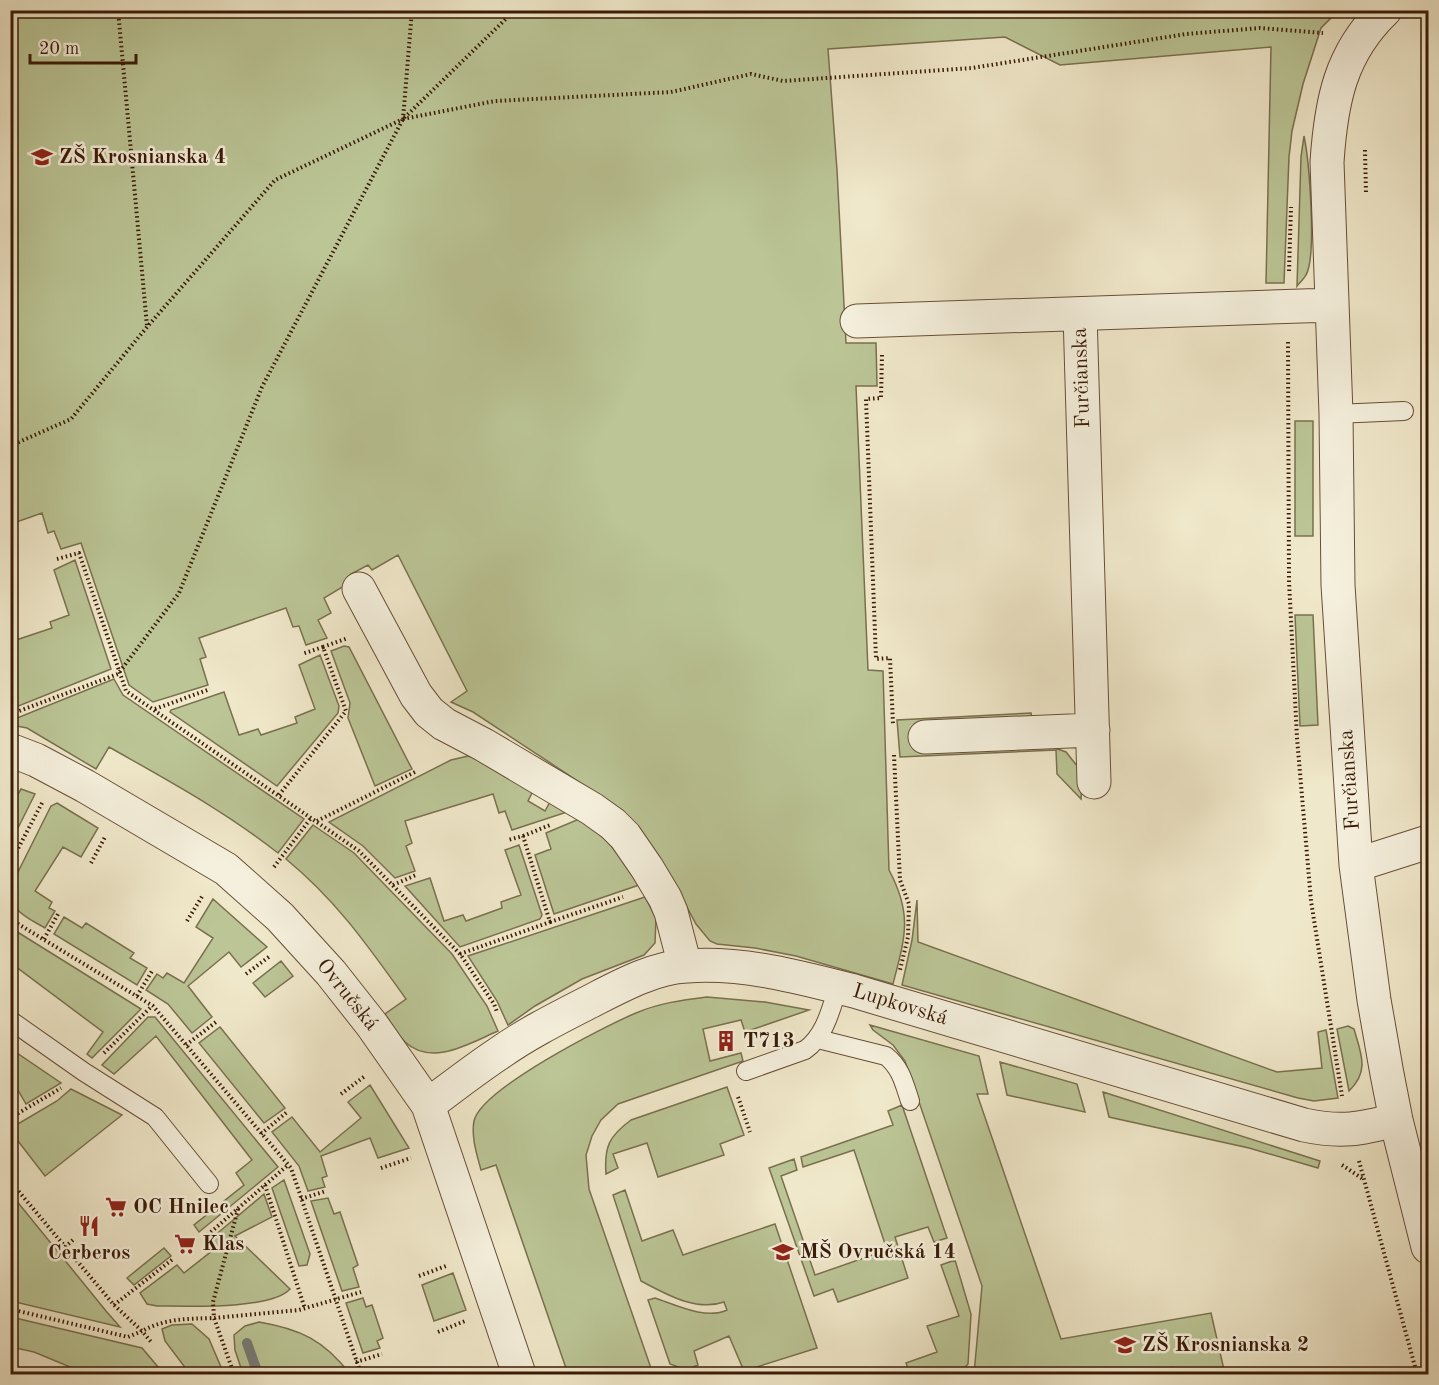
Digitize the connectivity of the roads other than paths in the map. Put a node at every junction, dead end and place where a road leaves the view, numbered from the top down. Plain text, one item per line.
1 (1390, 18) edge
2 (1332, 305) junction
3 (1080, 314) junction
4 (870, 321) road end
5 (1404, 411) dead end
6 (1336, 414) junction
7 (359, 589) dead end
8 (1093, 730) junction
9 (925, 737) dead end
10 (10, 750) edge
11 (1094, 782) dead end
12 (1428, 842) edge
13 (1356, 865) junction
14 (685, 966) junction
15 (838, 987) junction
16 (10, 1020) edge
17 (818, 1039) junction
18 (746, 1071) dead end
19 (910, 1101) dead end
20 (428, 1105) junction
21 (1396, 1120) junction
22 (209, 1184) dead end
23 (1428, 1247) edge
24 (519, 1374) edge

1 - 2 street, Furčianska
2 - 3 street, Furčianska
2 - 6 street, Furčianska
3 - 4 street, Furčianska
3 - 8 street, Furčianska
5 - 6 lane
6 - 13 street, Furčianska
7 - 14 street
8 - 9 street
8 - 11 street, Furčianska
10 - 20 street, Ovručská
12 - 13 street
13 - 21 street, Furčianska
14 - 15 street, Lupkovská
14 - 20 street, Lupkovská
15 - 17 lane
15 - 21 street, Lupkovská
16 - 22 lane
17 - 18 lane
17 - 19 lane
20 - 24 street, Ovručská
21 - 23 street, Furčianska

